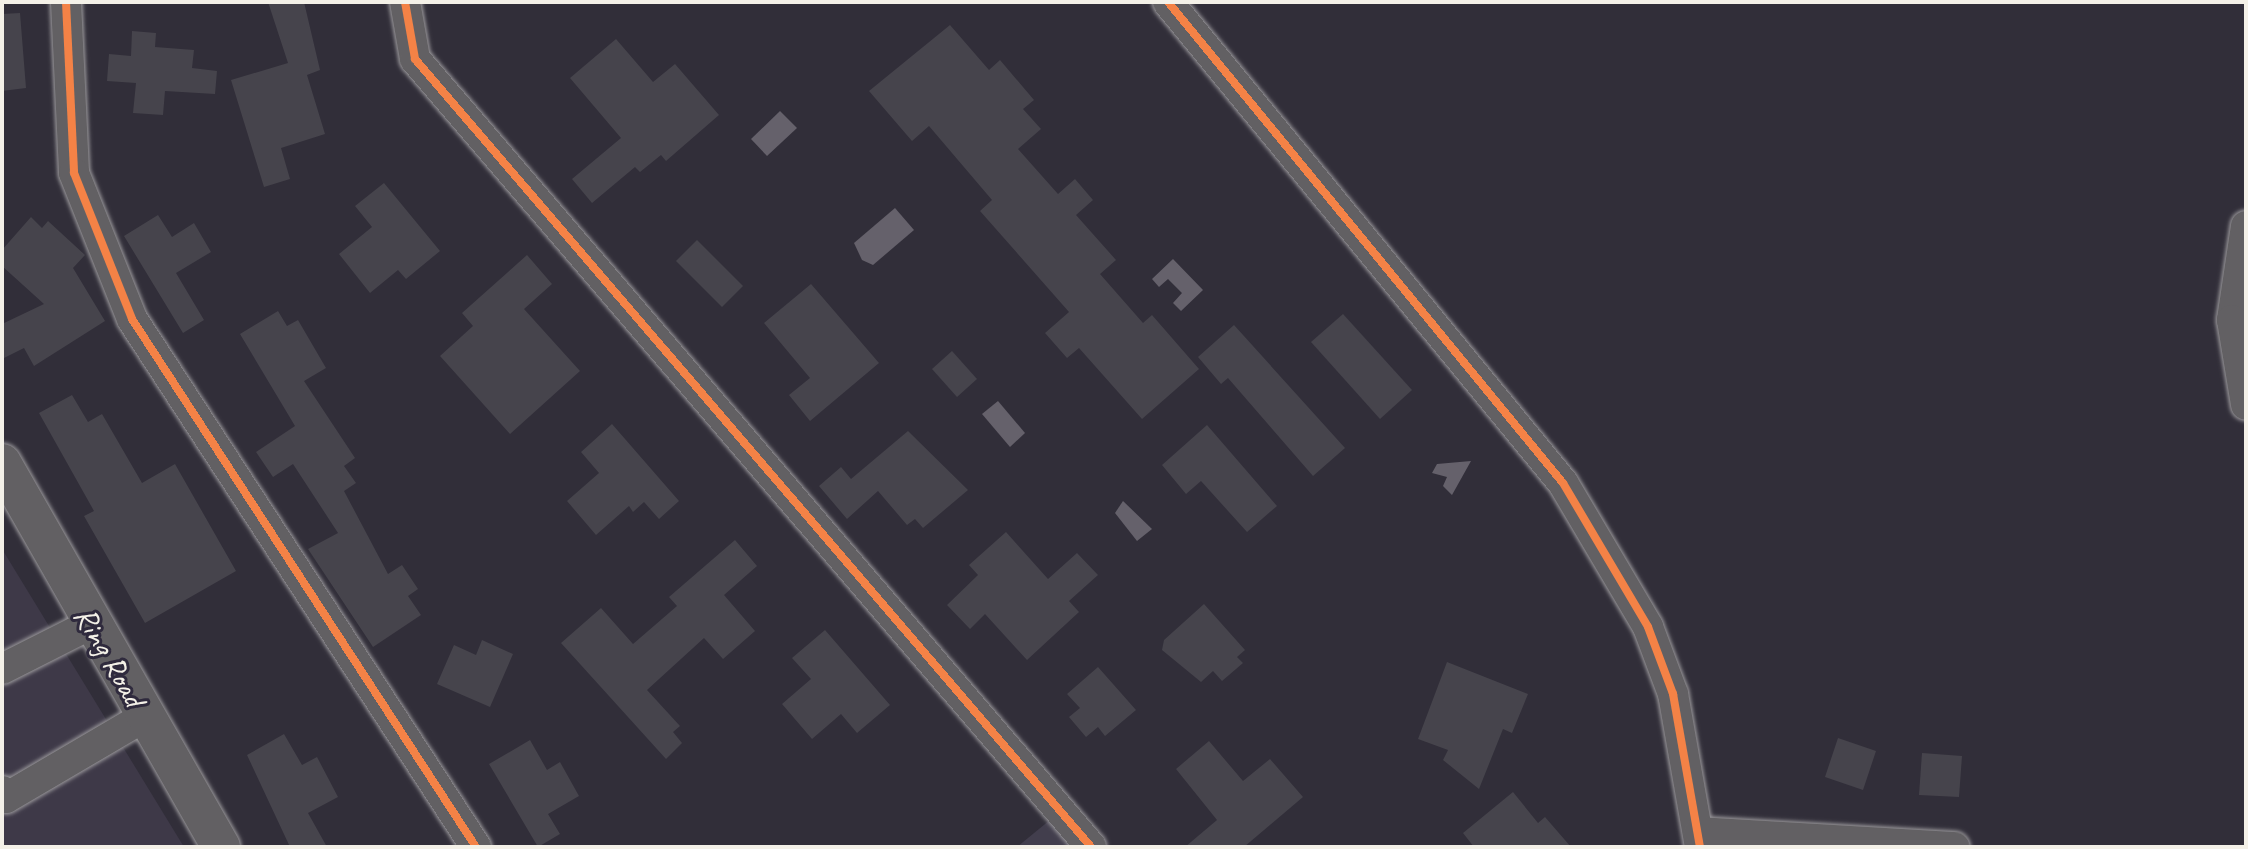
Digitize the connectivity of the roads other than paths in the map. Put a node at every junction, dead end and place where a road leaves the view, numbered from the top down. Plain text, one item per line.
1 (66, 2) edge
2 (405, 2) edge
3 (1168, 2) edge
4 (2246, 226) edge
5 (2246, 405) edge
6 (4, 472) edge
7 (91, 624) junction
8 (2, 669) edge
9 (144, 717) junction
10 (2, 791) edge
11 (1699, 839) edge
12 (221, 847) edge
13 (476, 847) edge
14 (1091, 847) edge
15 (1955, 847) edge

1 - 13 street
2 - 14 street
3 - 11 street
4 - 5 street
6 - 7 main road, Ring Road
7 - 8 street
7 - 9 main road, Ring Road
9 - 10 street
9 - 12 main road, Ring Road
11 - 15 street

